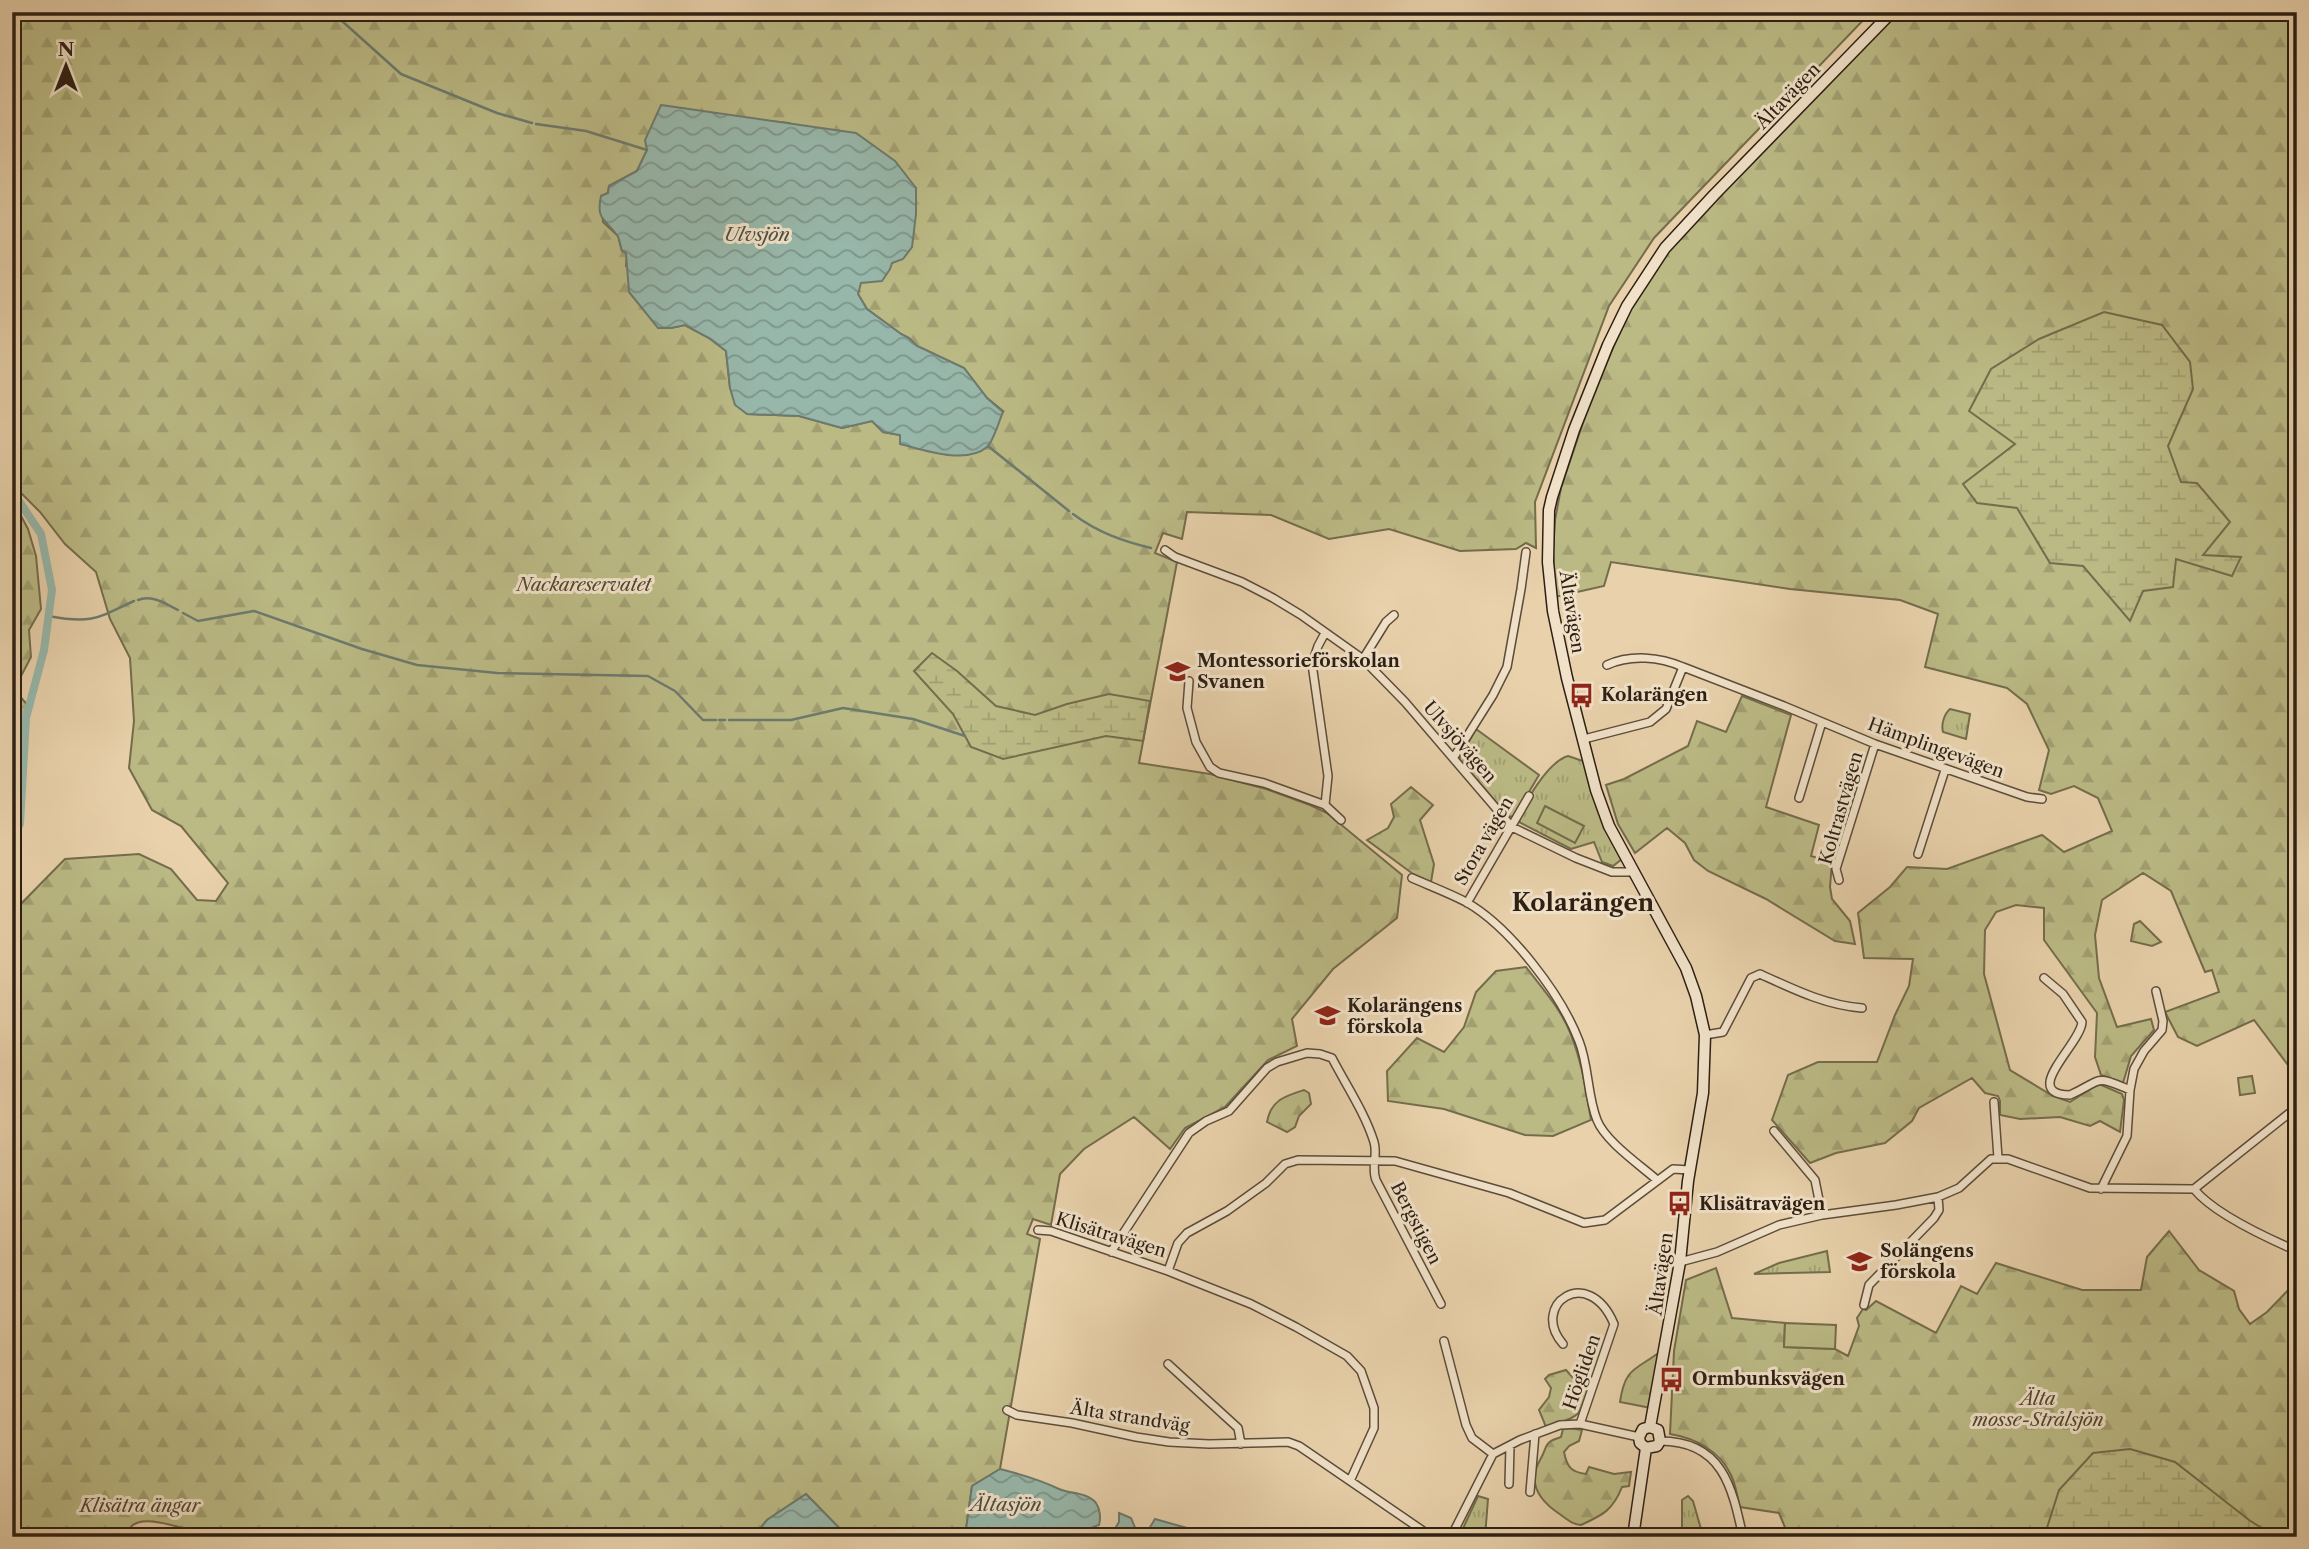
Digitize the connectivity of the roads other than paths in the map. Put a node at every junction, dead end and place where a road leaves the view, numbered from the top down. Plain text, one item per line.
1 (1892, 12) edge
2 (1165, 550) dead end
3 (1526, 552) dead end
4 (1394, 615) dead end
5 (1325, 633) junction
6 (1363, 659) junction
7 (1607, 665) dead end
8 (1684, 667) junction
9 (1189, 681) dead end
10 (1822, 722) junction
11 (1584, 739) junction
12 (1875, 744) junction
13 (1454, 757) junction
14 (1945, 770) junction
15 (1529, 796) dead end
16 (1799, 797) dead end
17 (2042, 799) dead end
18 (1325, 805) junction
19 (1341, 820) dead end
20 (1512, 827) junction
21 (1918, 854) dead end
22 (1633, 872) junction
23 (1412, 878) dead end
24 (1839, 880) dead end
25 (1467, 903) junction
26 (2044, 978) dead end
27 (2156, 991) dead end
28 (1862, 1008) dead end
29 (1705, 1035) junction
30 (2130, 1090) junction
31 (1994, 1102) dead end
32 (2297, 1104) edge
33 (1774, 1132) dead end
34 (1998, 1158) junction
35 (1374, 1161) junction
36 (1690, 1170) junction
37 (1657, 1180) junction
38 (2101, 1189) junction
39 (2194, 1189) junction
40 (1938, 1197) junction
41 (1822, 1215) junction
42 (1038, 1230) dead end
43 (2297, 1251) edge
44 (1111, 1252) junction
45 (1680, 1262) junction
46 (1168, 1271) junction
47 (1441, 1304) dead end
48 (1864, 1305) dead end
49 (1444, 1341) dead end
50 (1563, 1344) dead end
51 (1168, 1364) dead end
52 (1007, 1410) dead end
53 (1580, 1424) junction
54 (1650, 1427) junction
55 (1535, 1434) junction
56 (1639, 1437) junction
57 (1660, 1441) junction
58 (1241, 1444) junction
59 (1510, 1446) junction
60 (1646, 1448) junction
61 (1493, 1454) junction
62 (1350, 1481) junction
63 (1509, 1484) dead end
64 (1530, 1492) dead end
65 (1432, 1537) edge
66 (1451, 1537) edge
67 (1633, 1537) edge
68 (1743, 1537) edge

1 - 11 main road, Ältavägen
2 - 5 street, Ulvsjövägen
3 - 13 street
4 - 6 street
5 - 6 street, Ulvsjövägen
5 - 18 street
6 - 13 street, Ulvsjövägen
7 - 8 street, Hämplingevägen
8 - 10 street, Hämplingevägen
8 - 11 street
9 - 18 street
10 - 12 street, Hämplingevägen
10 - 16 street
11 - 22 main road, Ältavägen
12 - 14 street, Hämplingevägen
12 - 24 street, Koltrastvägen
13 - 20 street, Ulvsjövägen
14 - 17 street, Hämplingevägen
14 - 21 street
15 - 20 street, Stora vägen
18 - 19 street
20 - 22 street, Ulvsjövägen
20 - 25 street, Stora vägen
22 - 29 main road, Ältavägen
23 - 25 street
25 - 37 street
26 - 30 street
27 - 30 street
28 - 29 street
29 - 36 main road, Ältavägen
30 - 38 street
31 - 34 street
32 - 39 street
33 - 41 street
34 - 38 street
34 - 40 street
35 - 37 street, Klisätravägen
35 - 44 street, Bergstigen
35 - 46 street, Klisätravägen
35 - 47 street, Bergstigen
36 - 37 street, Klisätravägen
36 - 45 main road, Ältavägen
38 - 39 street
39 - 43 street
40 - 41 street
40 - 48 street
41 - 45 street
42 - 44 street, Klisätravägen
44 - 46 street, Klisätravägen
45 - 54 main road, Ältavägen
46 - 62 street
49 - 61 street
50 - 53 street, Högliden
51 - 58 street
52 - 58 street, Älta strandväg
53 - 55 street
53 - 56 street
54 - 56 main road
54 - 57 main road
55 - 59 street
55 - 64 street
56 - 60 main road
57 - 60 main road
57 - 68 street
58 - 62 street, Älta strandväg
59 - 61 street
59 - 63 street
60 - 67 main road
61 - 66 street
62 - 65 street, Älta strandväg

